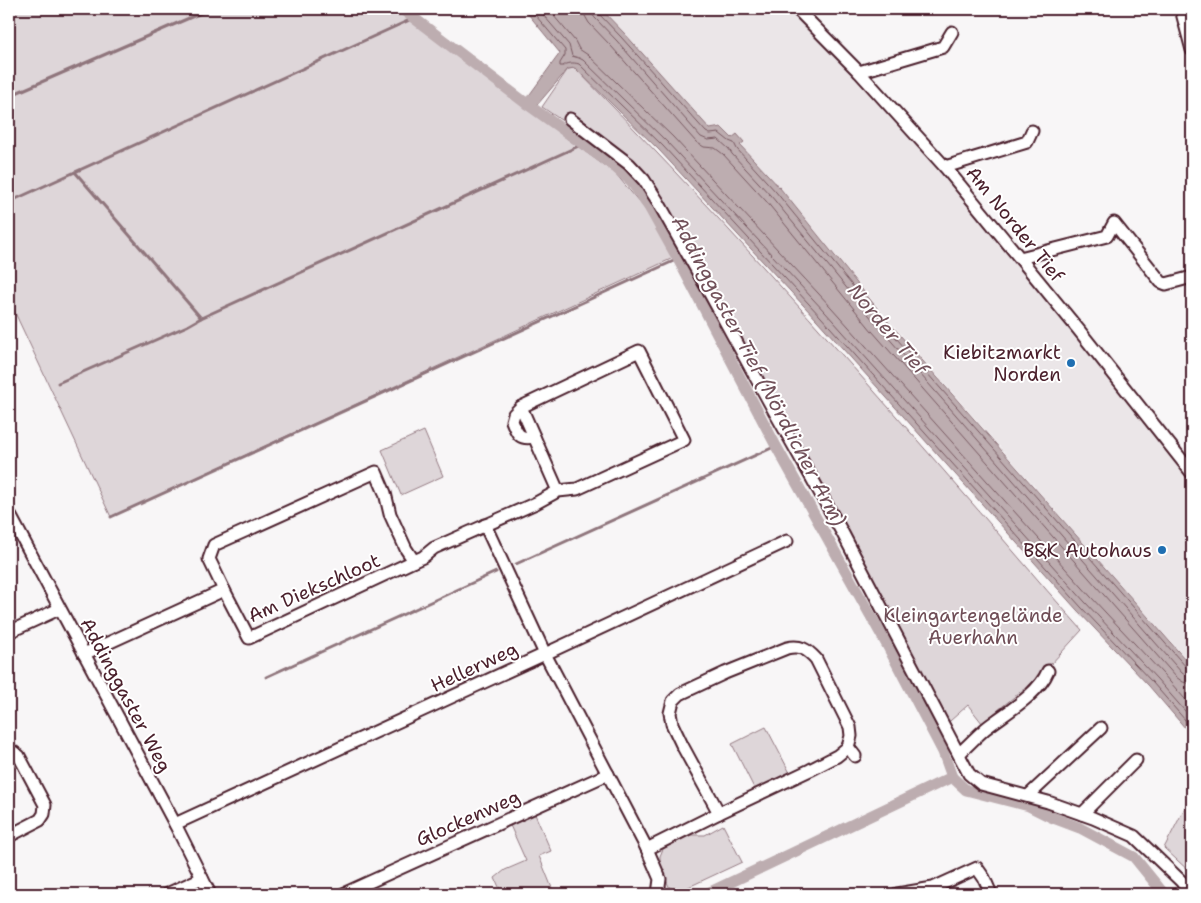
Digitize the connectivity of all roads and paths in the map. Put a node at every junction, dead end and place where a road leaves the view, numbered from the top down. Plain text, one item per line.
1 (798, 9) edge
2 (1182, 9) edge
3 (952, 32) dead end
4 (1192, 50) edge
5 (859, 72) junction
6 (570, 119) dead end
7 (1032, 131) dead end
8 (945, 167) junction
9 (1020, 258) junction
10 (1192, 277) edge
11 (1192, 473) edge
12 (558, 492) junction
13 (9, 513) edge
14 (485, 525) junction
15 (787, 541) dead end
16 (418, 559) junction
17 (224, 590) junction
18 (59, 609) junction
19 (9, 632) edge
20 (84, 654) junction
21 (545, 654) junction
22 (1048, 671) dead end
23 (1102, 728) dead end
24 (9, 749) edge
25 (959, 754) junction
26 (1136, 760) dead end
27 (608, 774) junction
28 (1028, 796) junction
29 (719, 813) junction
30 (1082, 814) junction
31 (175, 824) junction
32 (9, 836) edge
33 (647, 849) junction
34 (202, 878) junction
35 (1190, 893) edge
36 (167, 894) edge
37 (210, 894) edge
38 (343, 894) edge
39 (658, 894) edge
40 (897, 894) edge
41 (991, 894) edge

1 - 5 street, Am Norder Tief
2 - 4 street
3 - 5 street
5 - 8 street, Am Norder Tief
6 - 25 street
7 - 8 street
8 - 9 street, Am Norder Tief
9 - 10 street
9 - 11 street, Am Norder Tief
12 - 12 street, Am Diekschloot
12 - 14 street, Am Diekschloot
13 - 18 street, Addinggaster Weg
14 - 16 street, Am Diekschloot
14 - 21 street
15 - 21 street, Hellerweg
16 - 17 street, Am Diekschloot
16 - 17 street
17 - 20 street
18 - 19 street
18 - 20 street, Addinggaster Weg
20 - 31 street, Addinggaster Weg
21 - 27 street
21 - 31 street, Hellerweg
22 - 25 street
23 - 28 street
24 - 32 street
25 - 28 street
26 - 30 street
27 - 33 street
27 - 38 street, Glockenweg
28 - 30 street
29 - 29 street
29 - 33 street
30 - 35 street
31 - 34 street, Addinggaster Weg
33 - 39 street
34 - 36 street
34 - 37 street, Addinggaster Weg
40 - 41 street

